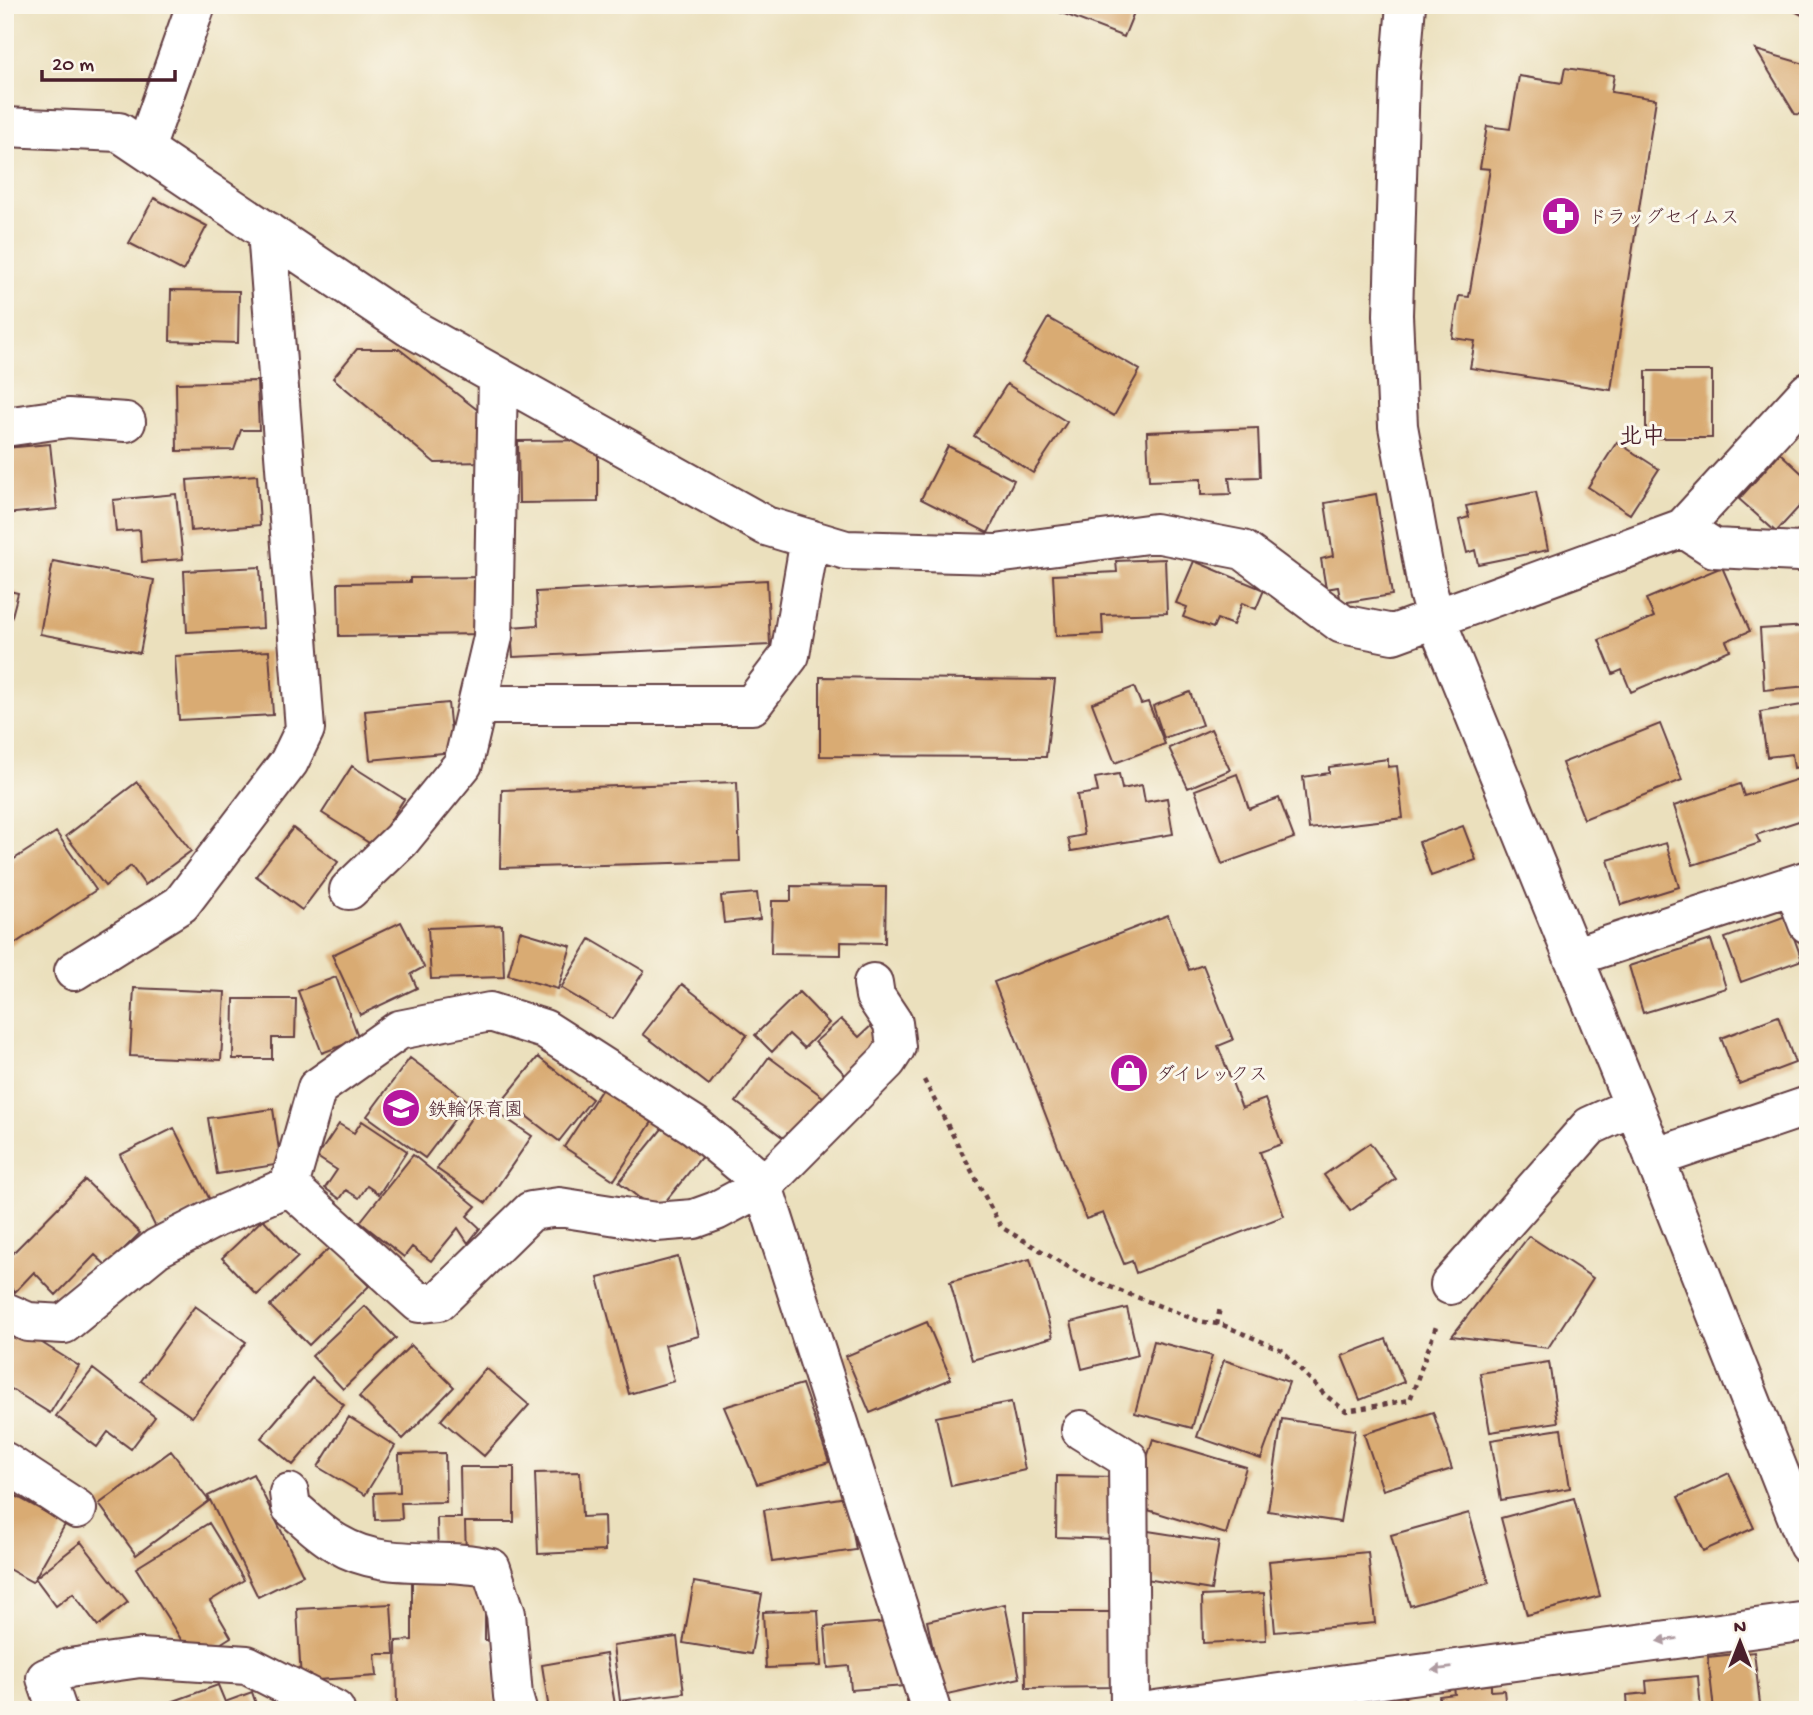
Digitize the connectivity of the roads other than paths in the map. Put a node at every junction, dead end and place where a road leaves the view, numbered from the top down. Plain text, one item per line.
1 (196, 5) edge
2 (1406, 5) edge
3 (5, 127) edge
4 (145, 149) junction
5 (267, 231) junction
6 (498, 377) junction
7 (1808, 392) edge
8 (126, 422) dead end
9 (5, 427) edge
10 (1683, 528) junction
11 (810, 539) junction
12 (1808, 550) edge
13 (1435, 617) junction
14 (477, 705) junction
15 (1800, 882) edge
16 (349, 890) dead end
17 (1808, 924) edge
18 (1573, 957) junction
19 (74, 971) dead end
20 (873, 983) dead end
21 (1633, 1106) junction
22 (1808, 1106) edge
23 (1654, 1158) junction
24 (289, 1186) junction
25 (763, 1186) junction
26 (1450, 1285) road end
27 (5, 1312) edge
28 (1081, 1430) dead end
29 (5, 1462) edge
30 (289, 1493) dead end
31 (78, 1509) dead end
32 (1808, 1545) edge
33 (1808, 1621) edge
34 (57, 1710) edge
35 (335, 1710) edge
36 (516, 1710) edge
37 (931, 1710) edge
38 (1130, 1710) edge
39 (1155, 1710) edge

1 - 4 street
2 - 13 street
3 - 4 street
4 - 5 street
5 - 6 street
5 - 19 street
6 - 11 street
6 - 14 street
7 - 10 street
8 - 9 street
10 - 12 street
10 - 13 street
11 - 13 street
11 - 14 street
13 - 18 street
14 - 16 street
15 - 17 street
15 - 18 street
18 - 21 street
20 - 25 street
21 - 23 street
21 - 26 street
22 - 23 street
23 - 32 street
24 - 25 street
24 - 25 street
24 - 27 street
25 - 37 street
28 - 38 street
29 - 31 street
30 - 36 street
33 -> 39 street
34 - 35 street

